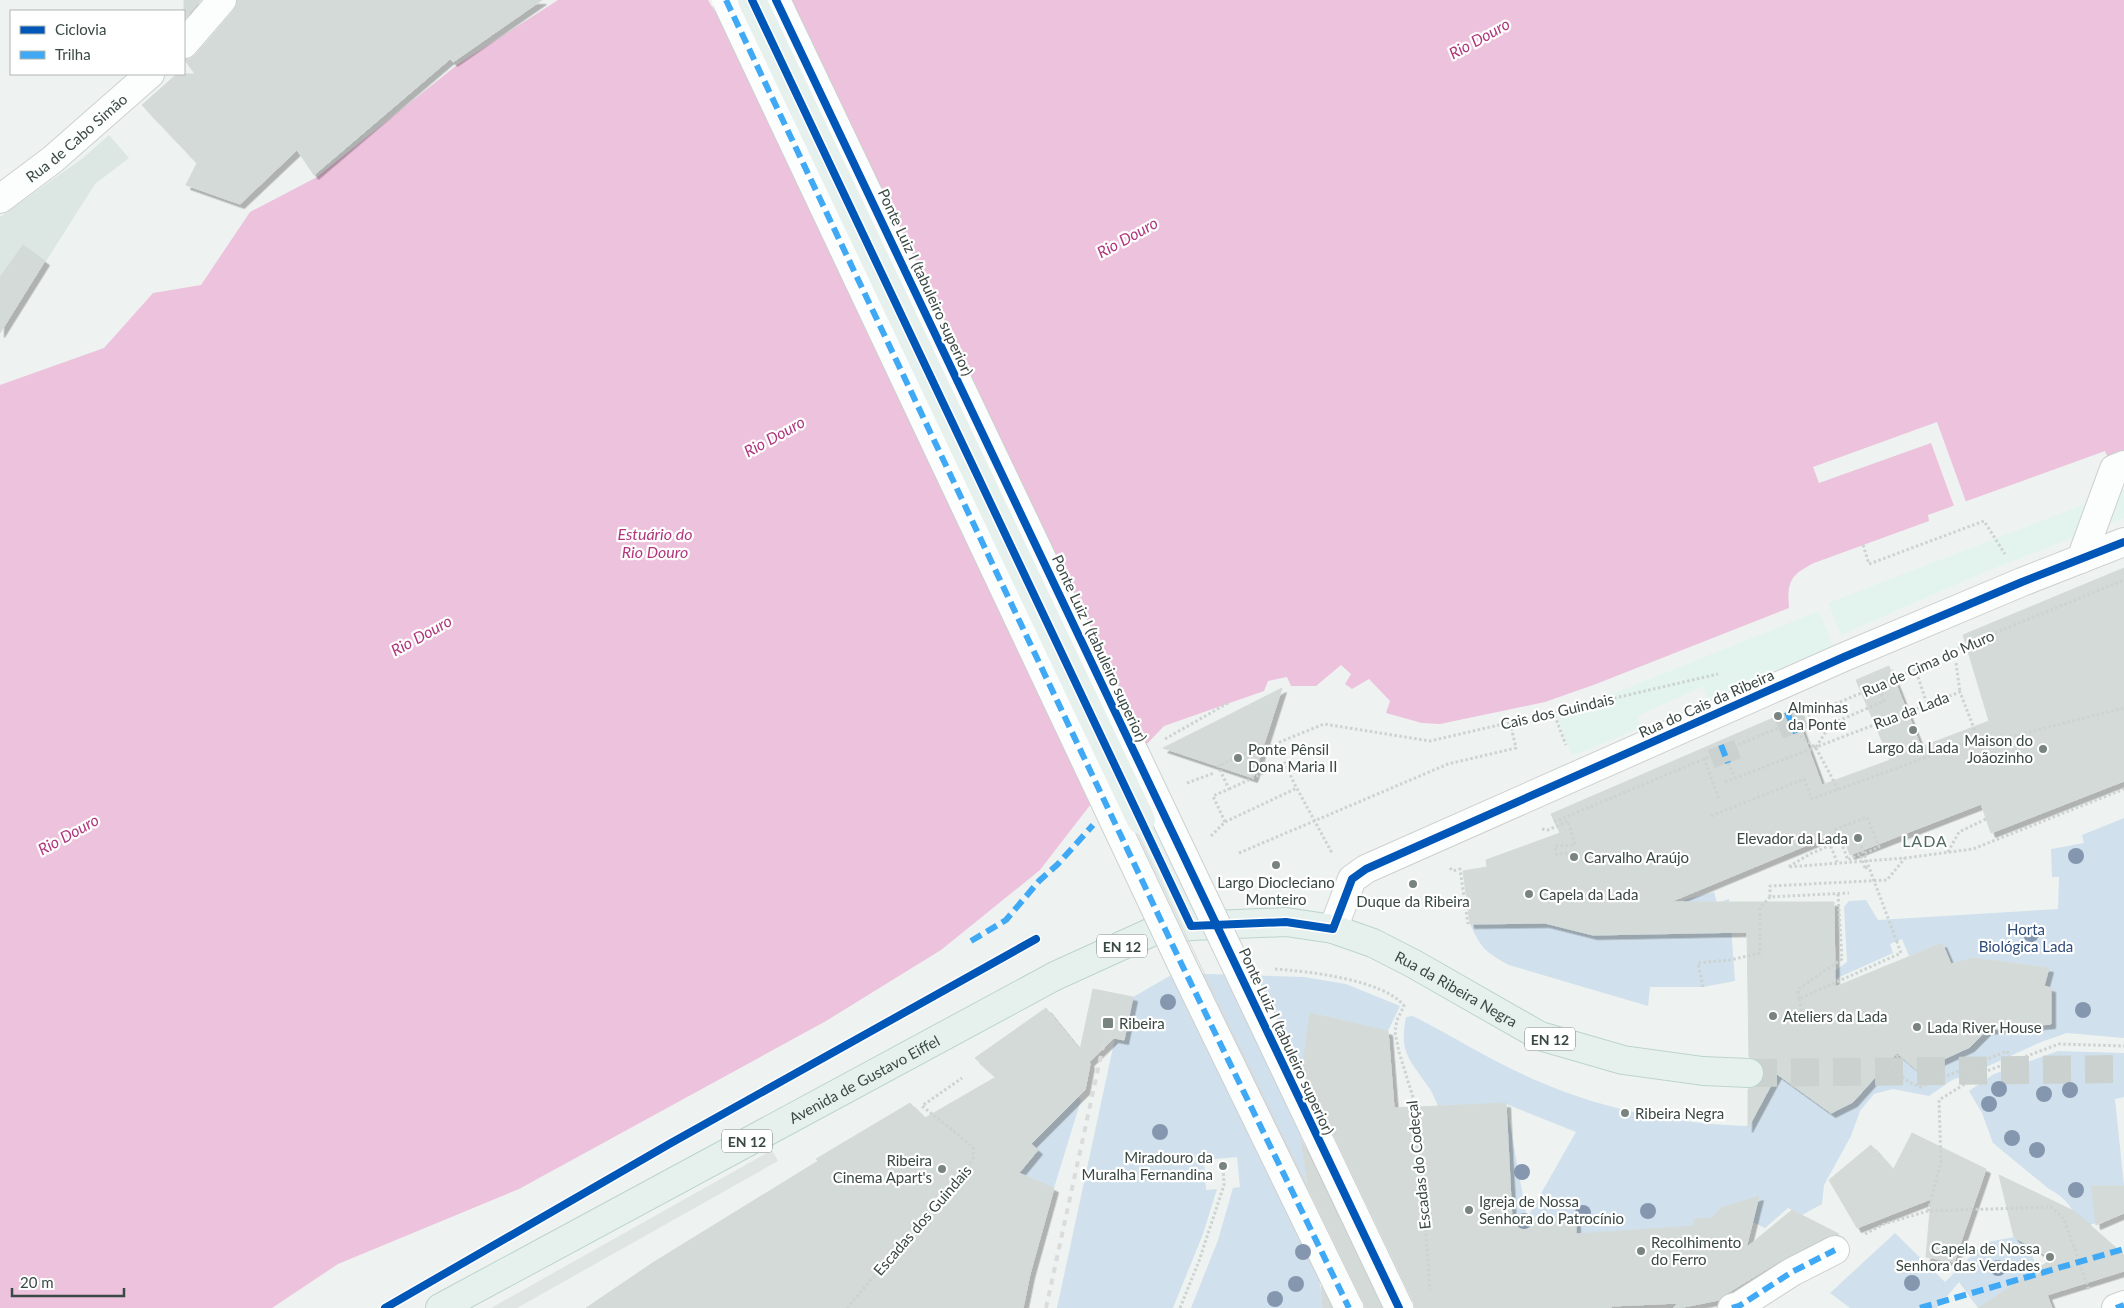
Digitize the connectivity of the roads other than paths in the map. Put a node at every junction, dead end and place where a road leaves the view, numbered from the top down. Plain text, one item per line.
1 (222, 0) edge
2 (726, 0) edge
3 (752, 0) edge
4 (776, 0) edge
5 (185, 43) edge
6 (149, 75) edge
7 (0, 199) edge
8 (2124, 465) edge
9 (2124, 542) edge
10 (2081, 559) junction
11 (1192, 926) junction
12 (1333, 929) junction
13 (1748, 1073) tunnel mouth
14 (1835, 1250) road end
15 (2124, 1305) edge
16 (440, 1308) edge
17 (1349, 1308) edge
18 (1399, 1308) edge
19 (1732, 1308) edge
20 (2116, 1308) edge

1 - 5 street
2 - 17 street, bridge
3 - 11 main road, bridge
4 - 18 street, Ponte Luiz I (tabuleiro superior), bridge
6 - 7 street, Rua de Cabo Simão
8 - 10 street
9 - 10 street, Rua do Cais da Ribeira
10 - 12 street, Rua do Cais da Ribeira
11 - 12 main road, Rua da Ribeira Negra / EN 12
11 - 16 main road, Avenida de Gustavo Eiffel / EN 12
12 - 13 main road, Rua da Ribeira Negra / EN 12
14 - 19 street
15 - 20 street

